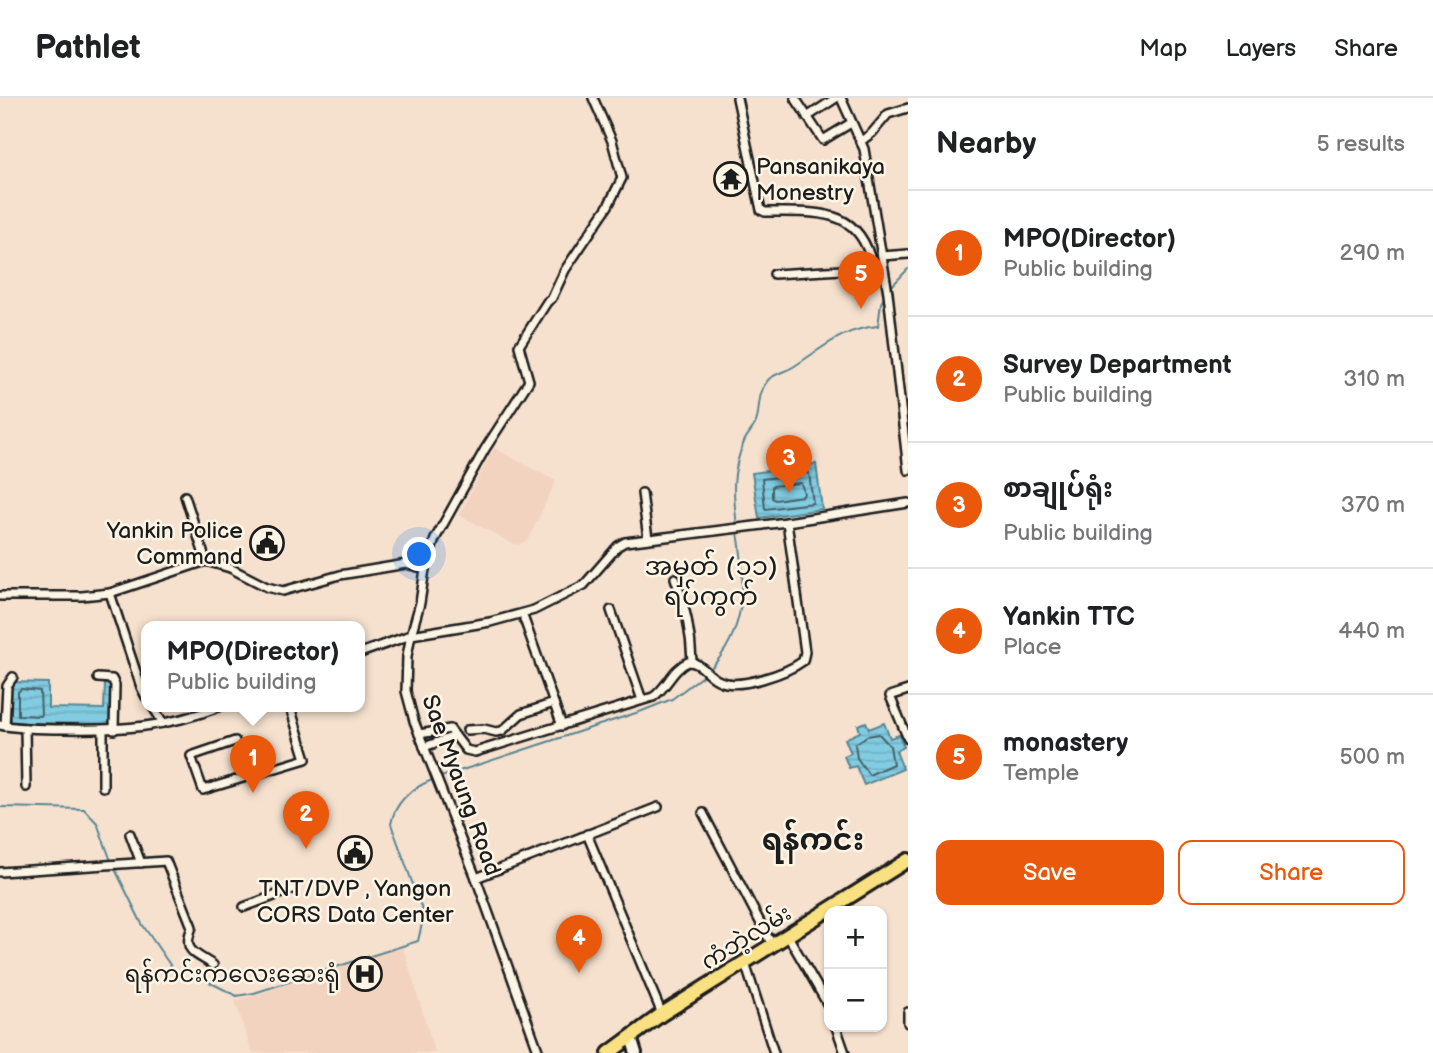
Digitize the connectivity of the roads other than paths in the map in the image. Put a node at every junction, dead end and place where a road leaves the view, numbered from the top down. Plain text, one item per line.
1 (593, 98) edge
2 (737, 98) edge
3 (795, 98) edge
4 (839, 98) edge
5 (908, 108) edge
6 (807, 117) junction
7 (851, 123) junction
8 (860, 142) junction
9 (908, 254) edge
10 (882, 256) junction
11 (873, 268) junction
12 (884, 268) junction
13 (774, 274) dead end
14 (908, 425) edge
15 (905, 443) junction
16 (908, 470) edge
17 (642, 493) dead end
18 (185, 496) dead end
19 (908, 503) edge
20 (787, 522) junction
21 (648, 539) junction
22 (206, 561) junction
23 (425, 569) junction
24 (675, 578) dead end
25 (110, 593) junction
26 (0, 596) edge
27 (611, 610) dead end
28 (524, 620) dead end
29 (411, 635) junction
30 (365, 651) edge
31 (692, 661) junction
32 (13, 677) dead end
33 (98, 678) dead end
34 (141, 680) edge
35 (908, 690) edge
36 (642, 700) junction
37 (554, 703) junction
38 (156, 712) edge
39 (207, 712) edge
40 (292, 712) edge
41 (163, 723) junction
42 (3, 725) edge
43 (562, 726) junction
44 (25, 728) junction
45 (103, 730) junction
46 (114, 730) junction
47 (467, 730) dead end
48 (419, 734) junction
49 (455, 736) junction
50 (908, 739) edge
51 (235, 741) dead end
52 (424, 747) junction
53 (26, 787) dead end
54 (103, 787) dead end
55 (657, 807) dead end
56 (703, 813) dead end
57 (130, 834) dead end
58 (587, 834) junction
59 (908, 860) edge
60 (141, 863) junction
61 (0, 872) edge
62 (476, 878) junction
63 (293, 890) dead end
64 (244, 906) dead end
65 (788, 936) junction
66 (772, 945) junction
67 (745, 962) junction
68 (213, 965) dead end
69 (824, 998) edge
70 (908, 1012) edge
71 (662, 1014) junction
72 (908, 1023) edge
73 (838, 1032) edge
74 (631, 1037) junction
75 (539, 1053) edge
76 (609, 1053) edge
77 (636, 1053) edge
78 (774, 1053) edge
79 (845, 1053) edge

1 - 23 street, Sae Myaung Road
2 - 11 street
3 - 6 street
4 - 6 street
4 - 7 street
5 - 8 street
6 - 7 street
7 - 8 street
8 - 10 street
9 - 10 street
10 - 12 street
11 - 12 street
11 - 13 street
12 - 15 street
14 - 15 street
15 - 16 street
17 - 21 street
18 - 22 street
19 - 20 street
20 - 21 street
20 - 31 street
21 - 29 street
22 - 23 street
22 - 25 street
23 - 29 street, Sae Myaung Road
24 - 31 street
25 - 26 street
25 - 34 street
27 - 36 street
28 - 37 street
29 - 30 street
29 - 48 street, Sae Myaung Road
31 - 36 street
32 - 42 street
33 - 46 street
35 - 50 street
36 - 43 street
37 - 43 street
37 - 47 street
38 - 41 street
39 - 41 street
40 - 51 street
41 - 46 street
42 - 44 street
43 - 49 street
44 - 45 street
44 - 53 street
45 - 46 street
45 - 54 street
48 - 49 street
48 - 52 street, Sae Myaung Road
49 - 52 street
52 - 62 street, Sae Myaung Road
55 - 58 street
56 - 66 street
57 - 60 street
58 - 62 street
58 - 71 street
59 - 65 main road, ကံဘဲ့လမ်း
60 - 61 street
60 - 68 street
62 - 75 street, Sae Myaung Road
63 - 64 street
65 - 66 main road, ကံဘဲ့လမ်း
65 - 69 street
66 - 67 main road, ကံဘဲ့လမ်း
67 - 71 main road, ကံဘဲ့လမ်း
67 - 78 street
70 - 72 street
71 - 74 main road, ကံဘဲ့လမ်း
73 - 79 street
74 - 76 main road, ကံဘဲ့လမ်း
74 - 77 main road

